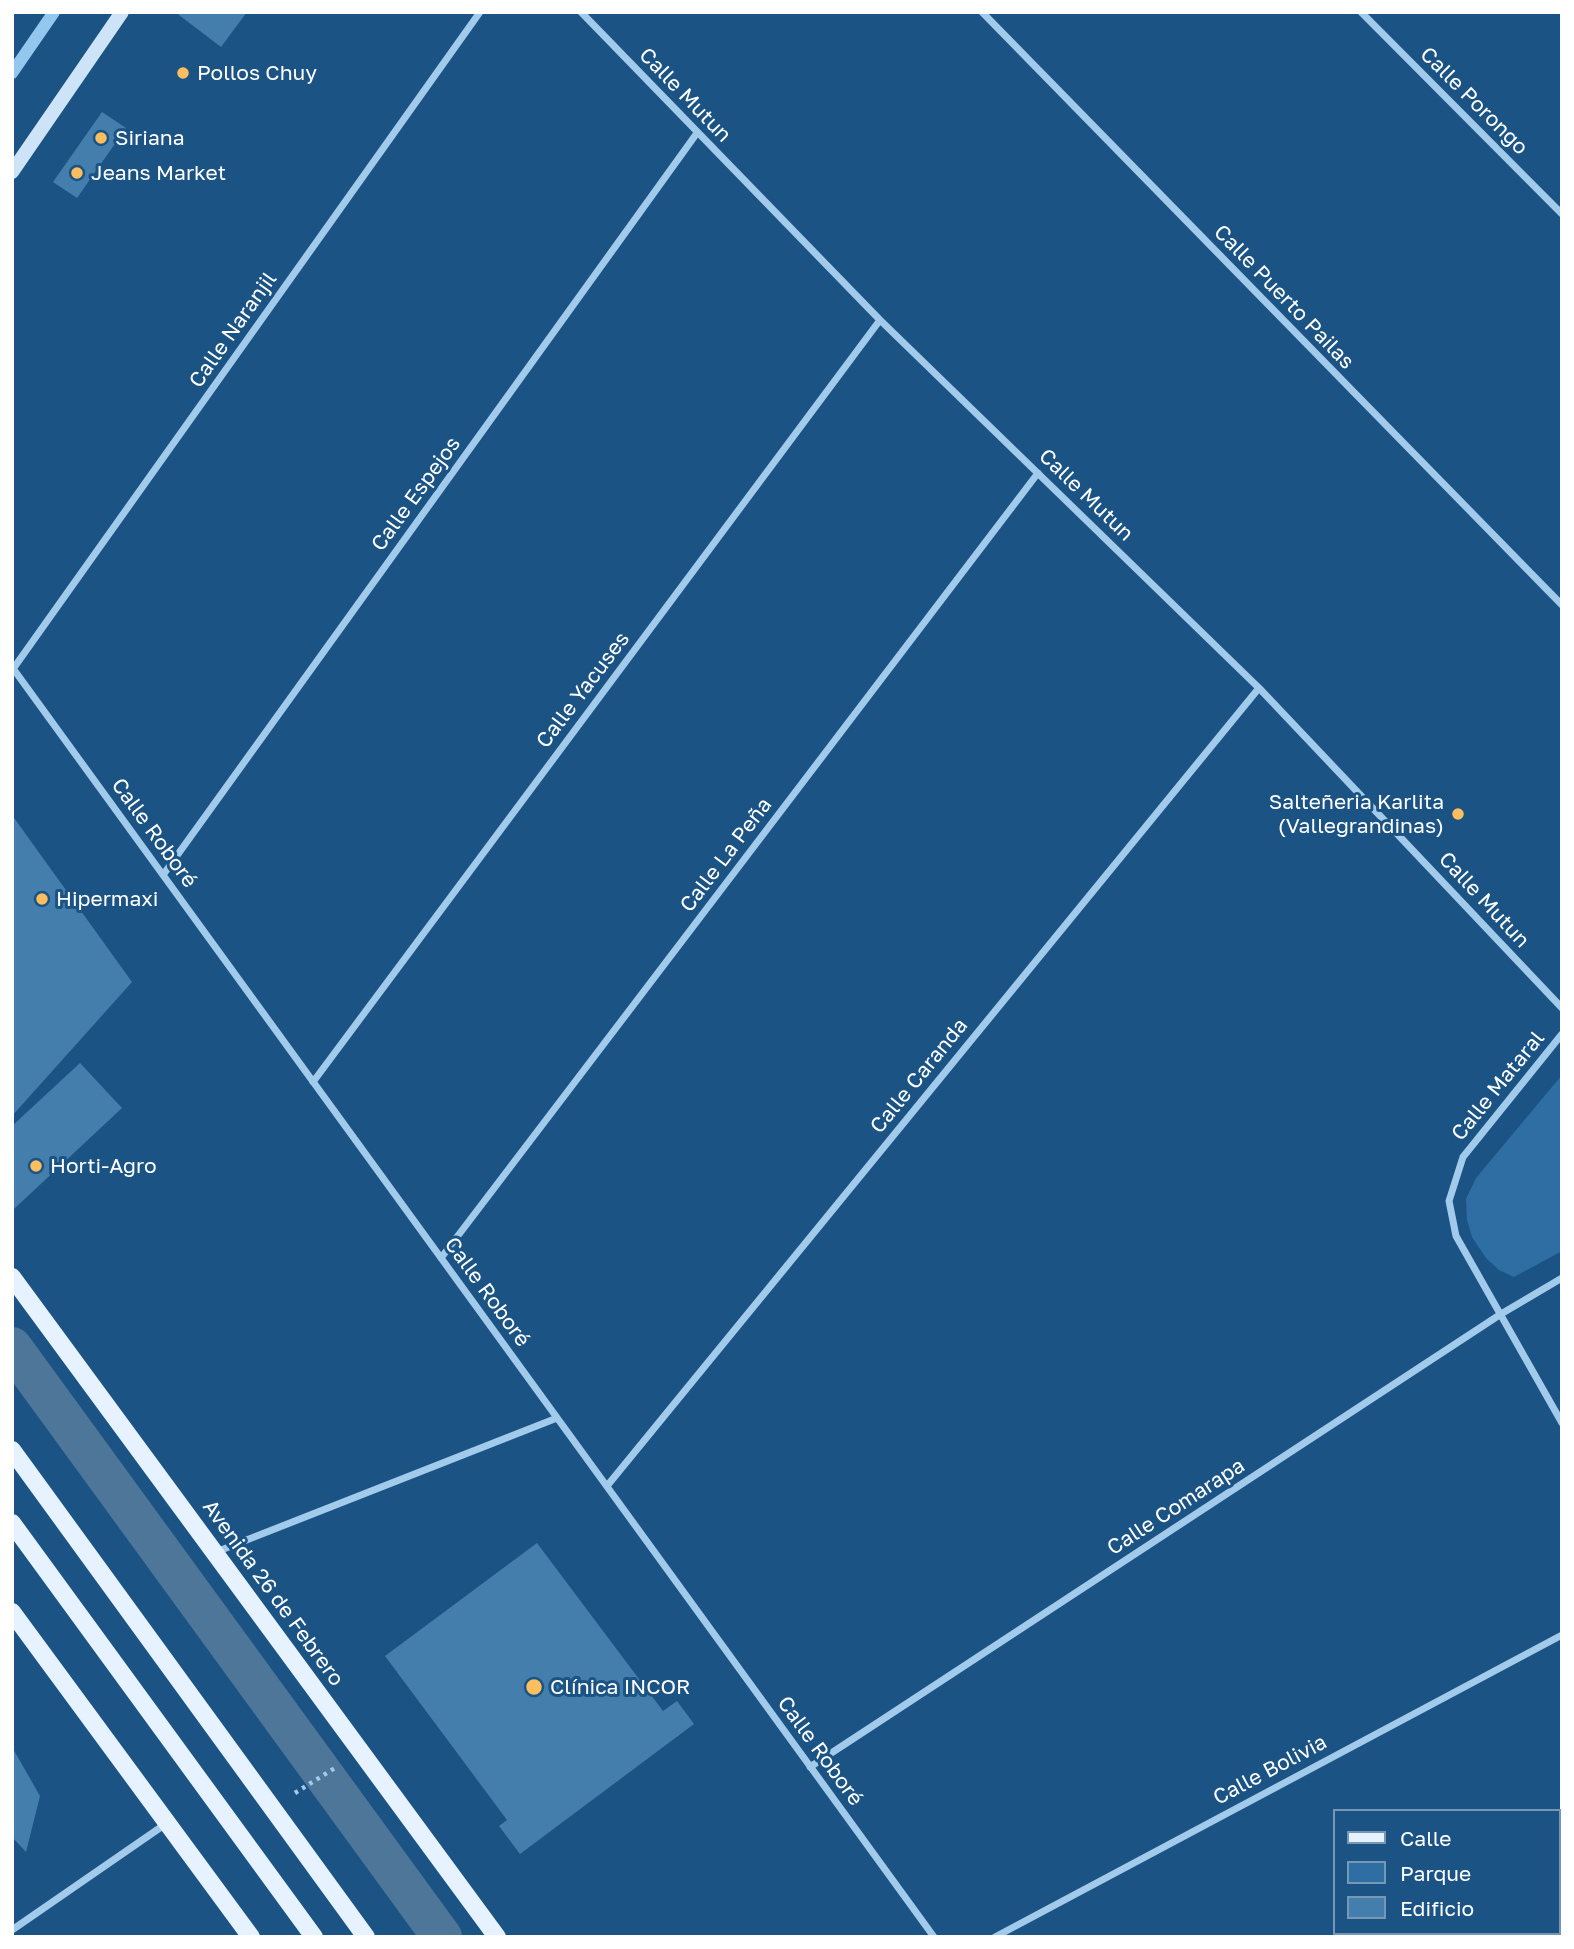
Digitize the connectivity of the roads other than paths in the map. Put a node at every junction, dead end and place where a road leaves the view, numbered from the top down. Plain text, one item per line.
1 (122, 12) edge
2 (481, 12) edge
3 (581, 12) edge
4 (982, 12) edge
5 (1361, 12) edge
6 (697, 133) junction
7 (12, 172) edge
8 (1562, 214) edge
9 (880, 320) junction
10 (1038, 474) junction
11 (1562, 605) edge
12 (13, 668) edge
13 (1259, 688) junction
14 (163, 875) junction
15 (1562, 1008) edge
16 (1562, 1034) edge
17 (313, 1082) junction
18 (441, 1258) junction
19 (12, 1277) edge
20 (1562, 1278) edge
21 (1501, 1314) junction
22 (557, 1418) junction
23 (1562, 1423) edge
24 (12, 1450) edge
25 (607, 1486) junction
26 (12, 1523) edge
27 (215, 1553) junction
28 (12, 1612) edge
29 (1562, 1635) edge
30 (810, 1767) junction
31 (167, 1823) junction
32 (12, 1930) edge
33 (251, 1937) edge
34 (314, 1937) edge
35 (366, 1937) edge
36 (496, 1937) edge
37 (934, 1937) edge
38 (995, 1937) edge

1 - 7 main road
2 - 12 street, Calle Naranjil
3 - 6 street, Calle Mutun
4 - 11 street, Calle Puerto Pailas
5 - 8 street, Calle Porongo
6 - 9 street, Calle Mutun
6 - 14 street, Calle Espejos
9 - 10 street, Calle Mutun
9 - 17 street, Calle Yacuses
10 - 13 street, Calle Mutun
10 - 18 street, Calle La Peña
12 - 14 street, Calle Roboré
13 - 15 street, Calle Mutun
13 - 25 street, Calle Caranda
14 - 17 street, Calle Roboré
16 - 21 street, Calle Mataral
17 - 18 street, Calle Roboré
18 - 22 street, Calle Roboré
19 - 27 main road, Avenida 26 de Febrero
20 - 21 street, Calle Comarapa
21 - 23 street, Calle Mataral
21 - 30 street, Calle Comarapa
22 - 25 street, Calle Roboré
22 - 27 street
24 - 35 main road
25 - 30 street, Calle Roboré
26 - 34 main road
27 - 36 main road, Avenida 26 de Febrero
28 - 31 main road
29 - 38 street, Calle Bolivia
30 - 37 street, Calle Roboré
31 - 32 street
31 - 33 main road

